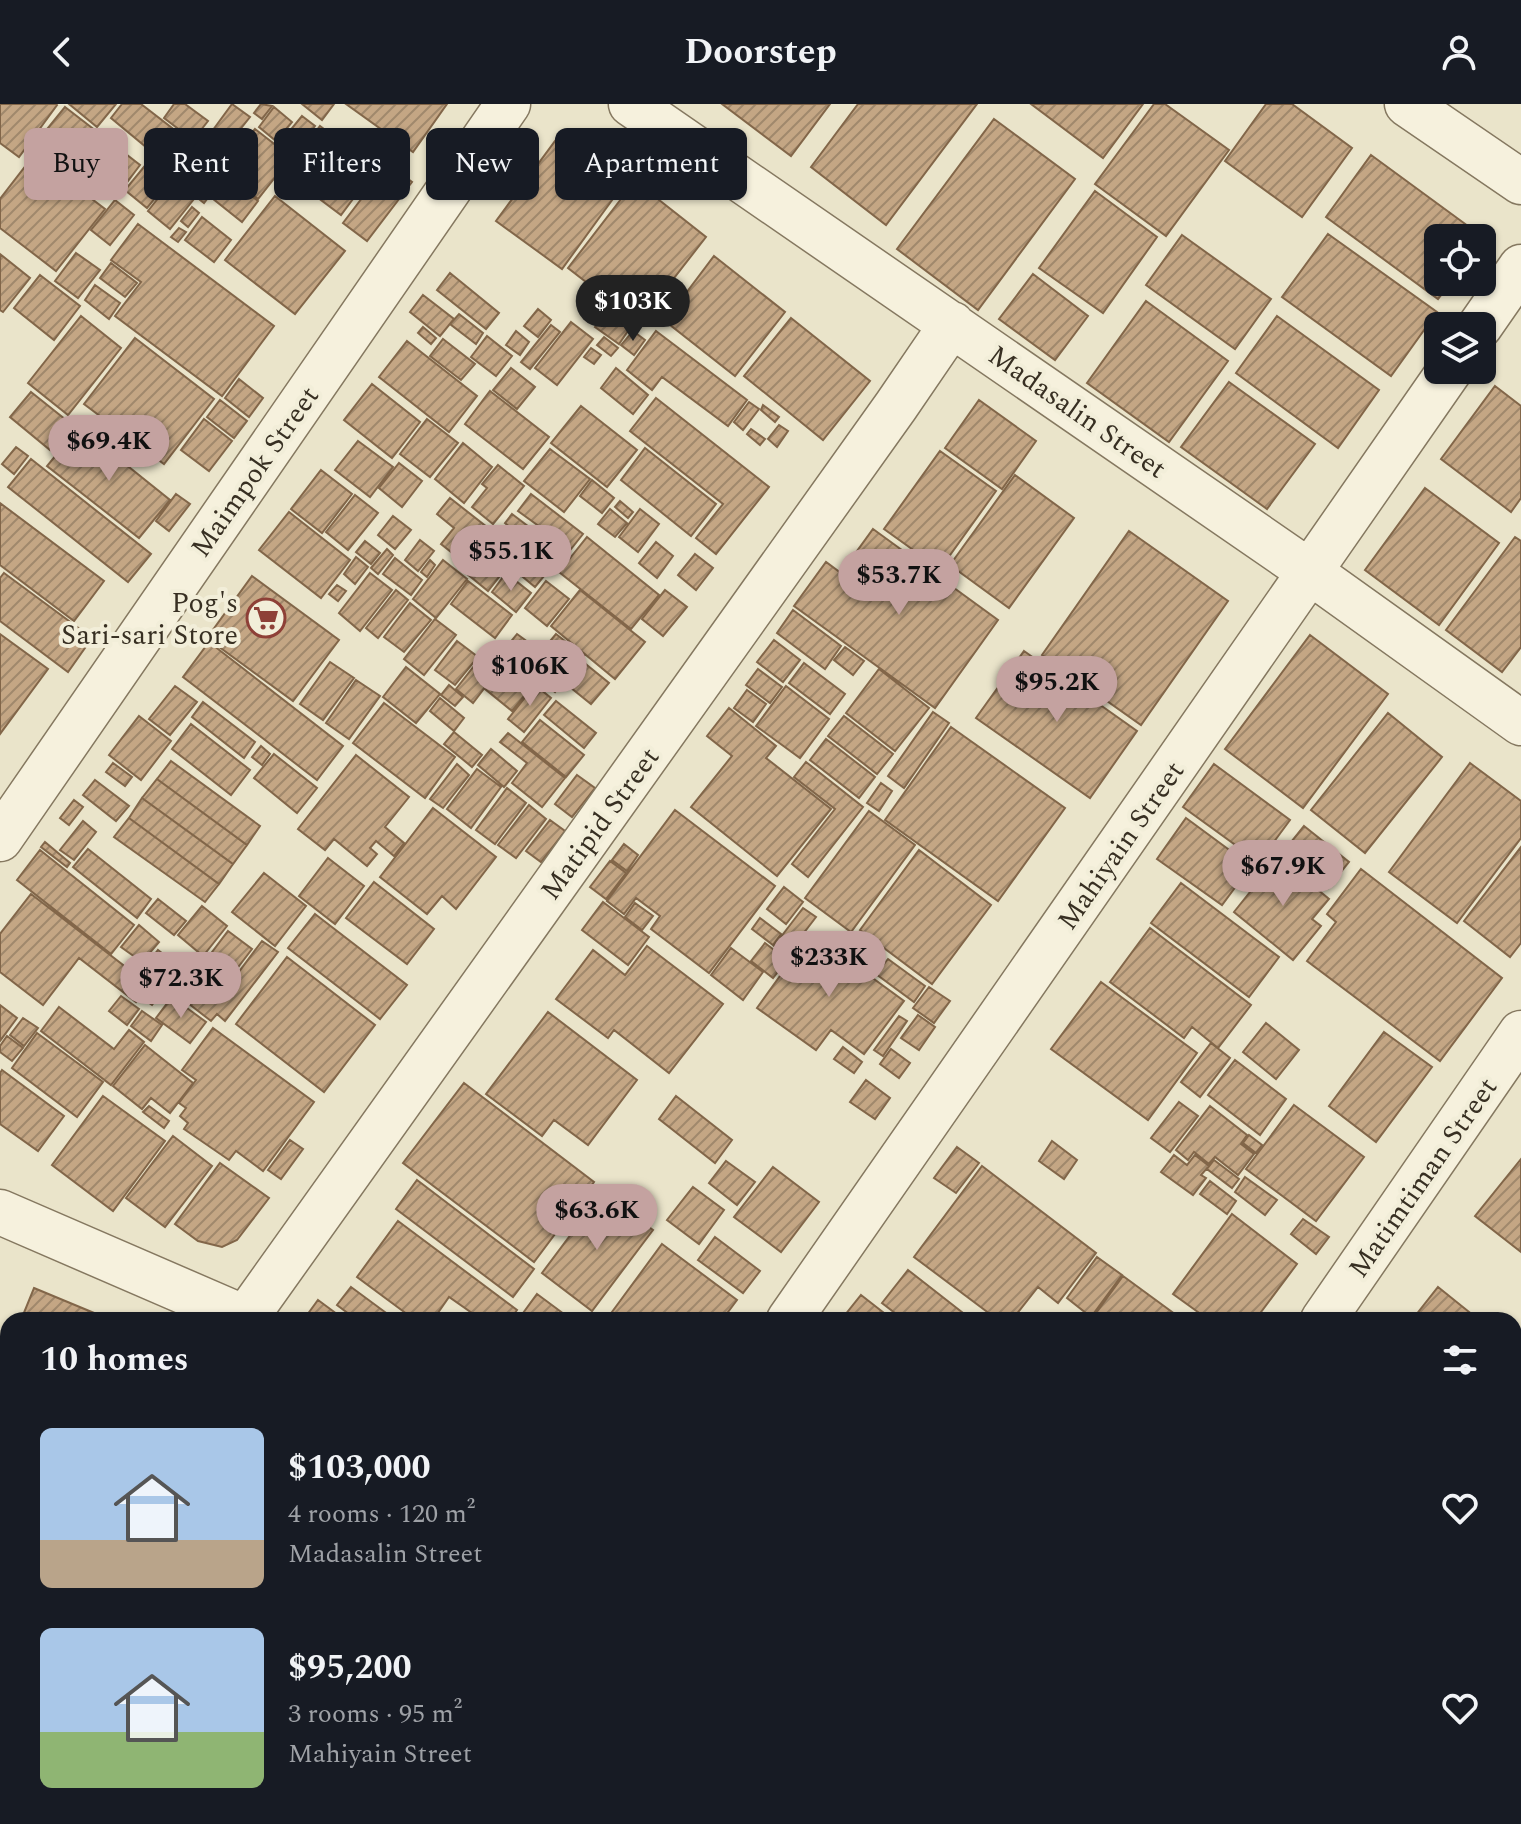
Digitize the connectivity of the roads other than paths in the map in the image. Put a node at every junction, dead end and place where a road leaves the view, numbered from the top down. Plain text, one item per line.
1 (508, 104) edge
2 (631, 104) edge
3 (1407, 104) edge
4 (1521, 182) edge
5 (1521, 267) edge
6 (1490, 312) edge
7 (952, 324) junction
8 (1440, 384) edge
9 (1310, 572) junction
10 (1521, 723) edge
11 (0, 839) edge
12 (1521, 1033) edge
13 (0, 1212) edge
14 (229, 1312) edge
15 (250, 1312) edge
16 (795, 1312) edge
17 (1329, 1312) edge

1 - 11 street, Maimpok Street
2 - 7 street, Madasalin Street
3 - 4 street
5 - 6 street
7 - 9 street, Madasalin Street
7 - 15 street, Matipid Street
8 - 9 street, Mahiyain Street
9 - 10 street, Madasalin Street
9 - 16 street, Mahiyain Street
12 - 17 street, Matimtiman Street
13 - 14 street

